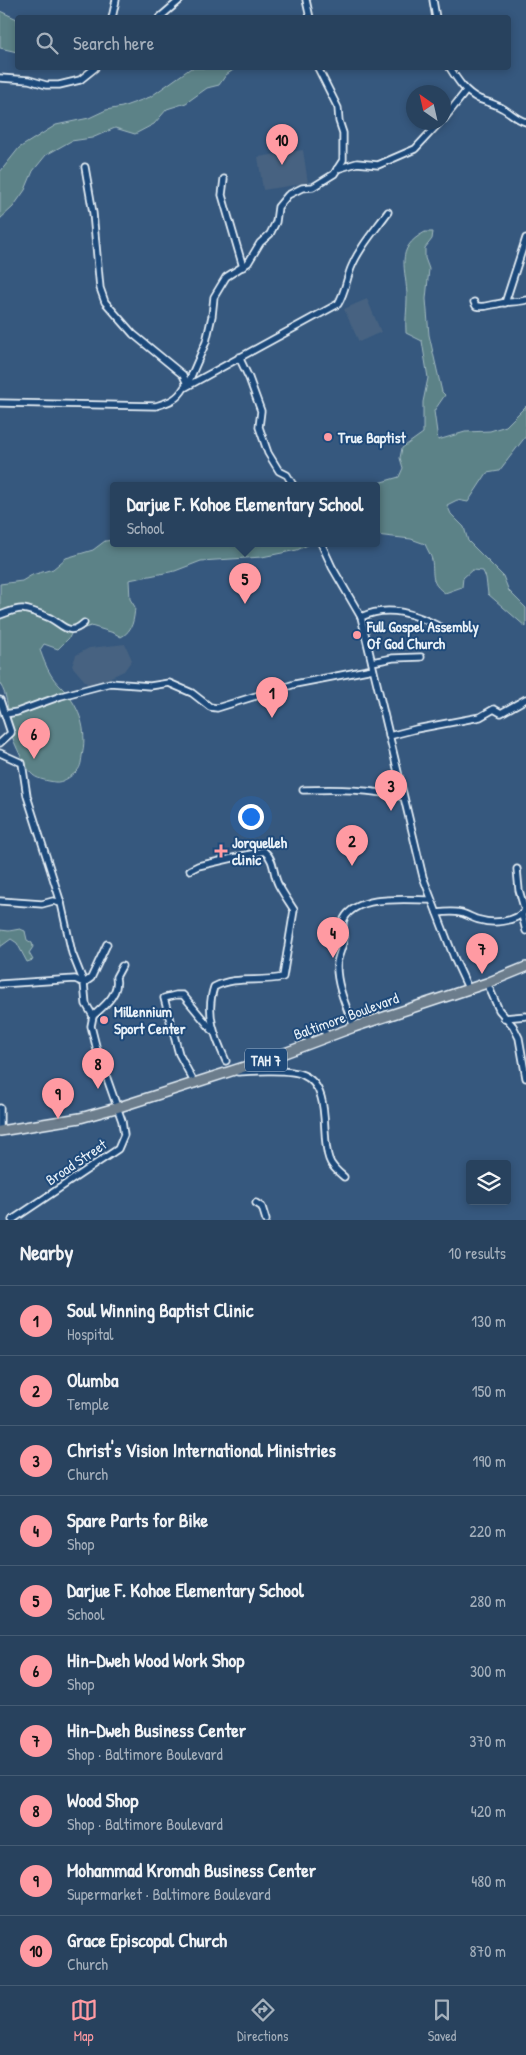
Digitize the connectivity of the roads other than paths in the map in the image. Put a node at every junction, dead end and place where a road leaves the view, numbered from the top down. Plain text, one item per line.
1 (116, 0) edge
2 (180, 0) edge
3 (306, 0) edge
4 (433, 0) edge
5 (113, 15) edge
6 (163, 15) edge
7 (309, 15) edge
8 (436, 15) edge
9 (92, 70) edge
10 (319, 70) edge
11 (451, 70) edge
12 (0, 78) edge
13 (466, 91) junction
14 (451, 110) edge
15 (524, 121) edge
16 (526, 129) edge
17 (433, 130) edge
18 (85, 168) dead end
19 (337, 169) junction
20 (224, 179) dead end
21 (388, 212) dead end
22 (526, 238) edge
23 (243, 267) junction
24 (526, 300) edge
25 (474, 302) dead end
26 (505, 303) junction
27 (239, 357) junction
28 (185, 385) junction
29 (0, 403) edge
30 (291, 482) edge
31 (322, 547) edge
32 (0, 615) edge
33 (361, 617) junction
34 (84, 623) dead end
35 (442, 628) dead end
36 (421, 657) dead end
37 (373, 666) junction
38 (526, 699) edge
39 (0, 700) edge
40 (5, 714) junction
41 (389, 736) junction
42 (0, 744) edge
43 (0, 753) edge
44 (304, 790) dead end
45 (403, 797) junction
46 (517, 869) dead end
47 (190, 870) dead end
48 (431, 900) junction
49 (0, 901) edge
50 (61, 903) junction
51 (437, 913) junction
52 (522, 914) junction
53 (526, 931) edge
54 (106, 944) dead end
55 (122, 966) dead end
56 (526, 967) edge
57 (84, 983) junction
58 (486, 983) junction
59 (0, 984) edge
60 (468, 988) junction
61 (93, 1016) junction
62 (526, 1016) edge
63 (504, 1018) junction
64 (354, 1027) junction
65 (213, 1032) junction
66 (226, 1061) dead end
67 (228, 1072) junction
68 (526, 1078) edge
69 (195, 1084) junction
70 (0, 1108) edge
71 (116, 1108) junction
72 (0, 1131) edge
73 (344, 1177) dead end
74 (256, 1203) dead end
75 (12, 1220) edge
76 (266, 1220) edge

1 - 5 street
2 - 6 street
3 - 7 street
4 - 8 street
9 - 12 street
10 - 19 street
11 - 13 street
13 - 14 street
13 - 15 street
15 - 16 street
17 - 19 street
18 - 28 street
19 - 23 street
20 - 23 street
21 - 27 street
22 - 26 street
23 - 28 street
24 - 26 street
25 - 26 street
27 - 28 street
27 - 30 street
28 - 29 street
31 - 33 street
32 - 34 street
33 - 35 street
33 - 37 street
36 - 37 street
37 - 40 street
37 - 41 street
38 - 41 street
39 - 40 street
40 - 42 street
41 - 45 street
43 - 50 street, Broad Street
44 - 45 street
45 - 48 street
46 - 52 street
47 - 65 street
48 - 51 street
48 - 64 street
49 - 50 street
50 - 57 street, Broad Street
51 - 52 street
51 - 60 street
52 - 53 street
54 - 57 street
55 - 61 street
56 - 58 highway, Baltimore Boulevard / TAH 7
57 - 59 street
57 - 61 street, Broad Street
58 - 60 highway, Baltimore Boulevard / TAH 7
58 - 63 street
60 - 64 highway, Baltimore Boulevard / TAH 7
61 - 71 street, Broad Street
62 - 63 street
63 - 68 street
64 - 67 highway, Baltimore Boulevard / TAH 7
65 - 66 street
65 - 69 street
67 - 69 highway, Baltimore Boulevard / TAH 7
67 - 73 street
69 - 71 highway, Baltimore Boulevard / TAH 7
70 - 72 street
71 - 72 highway, Baltimore Boulevard / TAH 7
71 - 75 street, Broad Street
74 - 76 street

